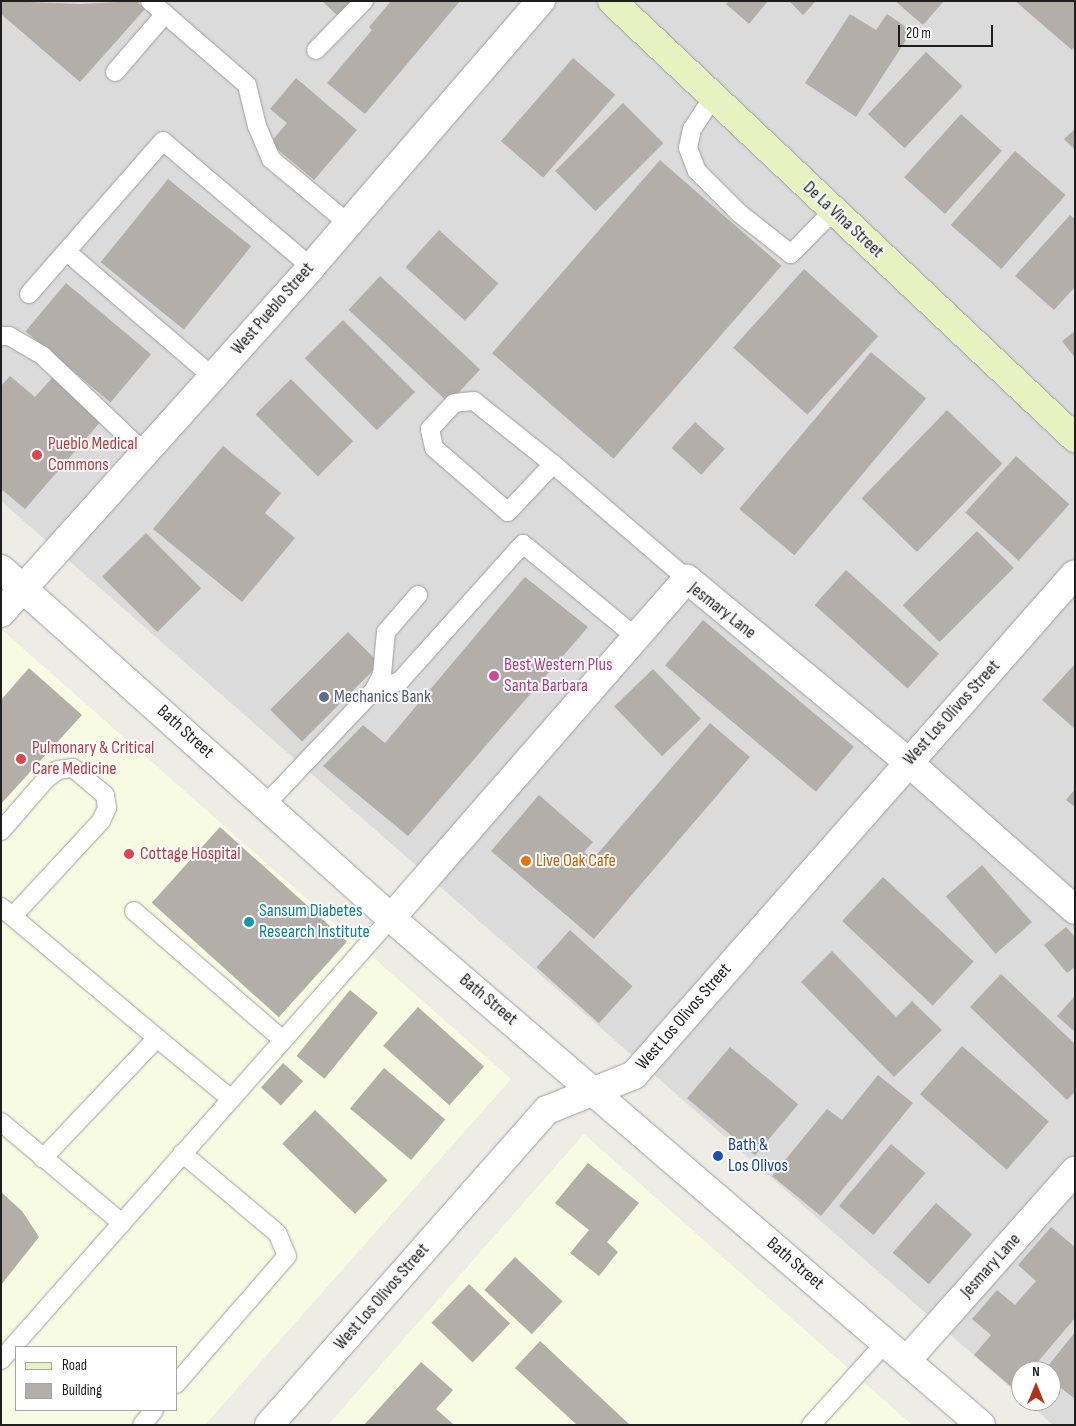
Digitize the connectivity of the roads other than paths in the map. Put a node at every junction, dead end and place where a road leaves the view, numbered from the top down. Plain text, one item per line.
1 (150, 1) edge
2 (364, 1) edge
3 (540, 1) edge
4 (612, 1) edge
5 (165, 14) junction
6 (316, 50) dead end
7 (115, 72) dead end
8 (713, 96) junction
9 (834, 210) junction
10 (349, 224) junction
11 (67, 252) junction
12 (311, 267) junction
13 (29, 294) dead end
14 (1, 336) edge
15 (213, 377) junction
16 (1075, 438) edge
17 (145, 453) junction
18 (553, 464) junction
19 (1, 569) edge
20 (1075, 574) edge
21 (687, 579) junction
22 (24, 590) junction
23 (418, 595) dead end
24 (1, 613) edge
25 (637, 638) junction
26 (374, 690) junction
27 (908, 762) junction
28 (265, 805) junction
29 (1, 831) edge
30 (1075, 910) edge
31 (134, 911) dead end
32 (7, 912) edge
33 (391, 918) junction
34 (157, 1038) junction
35 (283, 1040) junction
36 (593, 1089) junction
37 (231, 1099) junction
38 (1, 1122) edge
39 (182, 1153) junction
40 (42, 1158) junction
41 (1075, 1172) edge
42 (122, 1223) junction
43 (886, 1342) junction
44 (1, 1360) edge
45 (907, 1360) junction
46 (178, 1382) edge
47 (153, 1411) edge
48 (276, 1423) edge
49 (142, 1425) edge
50 (811, 1425) edge
51 (981, 1425) edge

1 - 5 lane
2 - 6 lane
3 - 10 street, West Pueblo Street
4 - 8 street, De La Vina Street
5 - 7 lane
5 - 10 lane
8 - 9 street, De La Vina Street
8 - 9 lane
9 - 16 street, De La Vina Street
10 - 12 street, West Pueblo Street
11 - 12 lane
11 - 13 lane
11 - 15 lane
12 - 15 street, West Pueblo Street
14 - 17 lane
15 - 17 street, West Pueblo Street
17 - 22 street, West Pueblo Street
18 - 18 lane
18 - 21 lane
19 - 22 street, Bath Street
20 - 27 street, West Los Olivos Street
21 - 25 street, Jesmary Lane
21 - 27 street, Jesmary Lane
22 - 24 street, West Pueblo Street
22 - 28 street, Bath Street
23 - 26 lane
25 - 26 lane
25 - 33 street, Jesmary Lane
26 - 28 lane
27 - 30 street, Jesmary Lane
27 - 36 street, West Los Olivos Street
28 - 33 street, Bath Street
29 - 32 lane
31 - 35 lane
32 - 34 lane
33 - 35 lane
33 - 36 street, Bath Street
34 - 37 lane
34 - 40 lane
35 - 37 lane
36 - 43 street, Bath Street
36 - 48 street, West Los Olivos Street
37 - 39 lane
38 - 40 lane
39 - 42 lane
39 - 46 lane
40 - 42 lane
41 - 45 street, Jesmary Lane
42 - 44 lane
43 - 45 street, Bath Street
43 - 50 lane
45 - 51 street, Bath Street
47 - 49 lane

